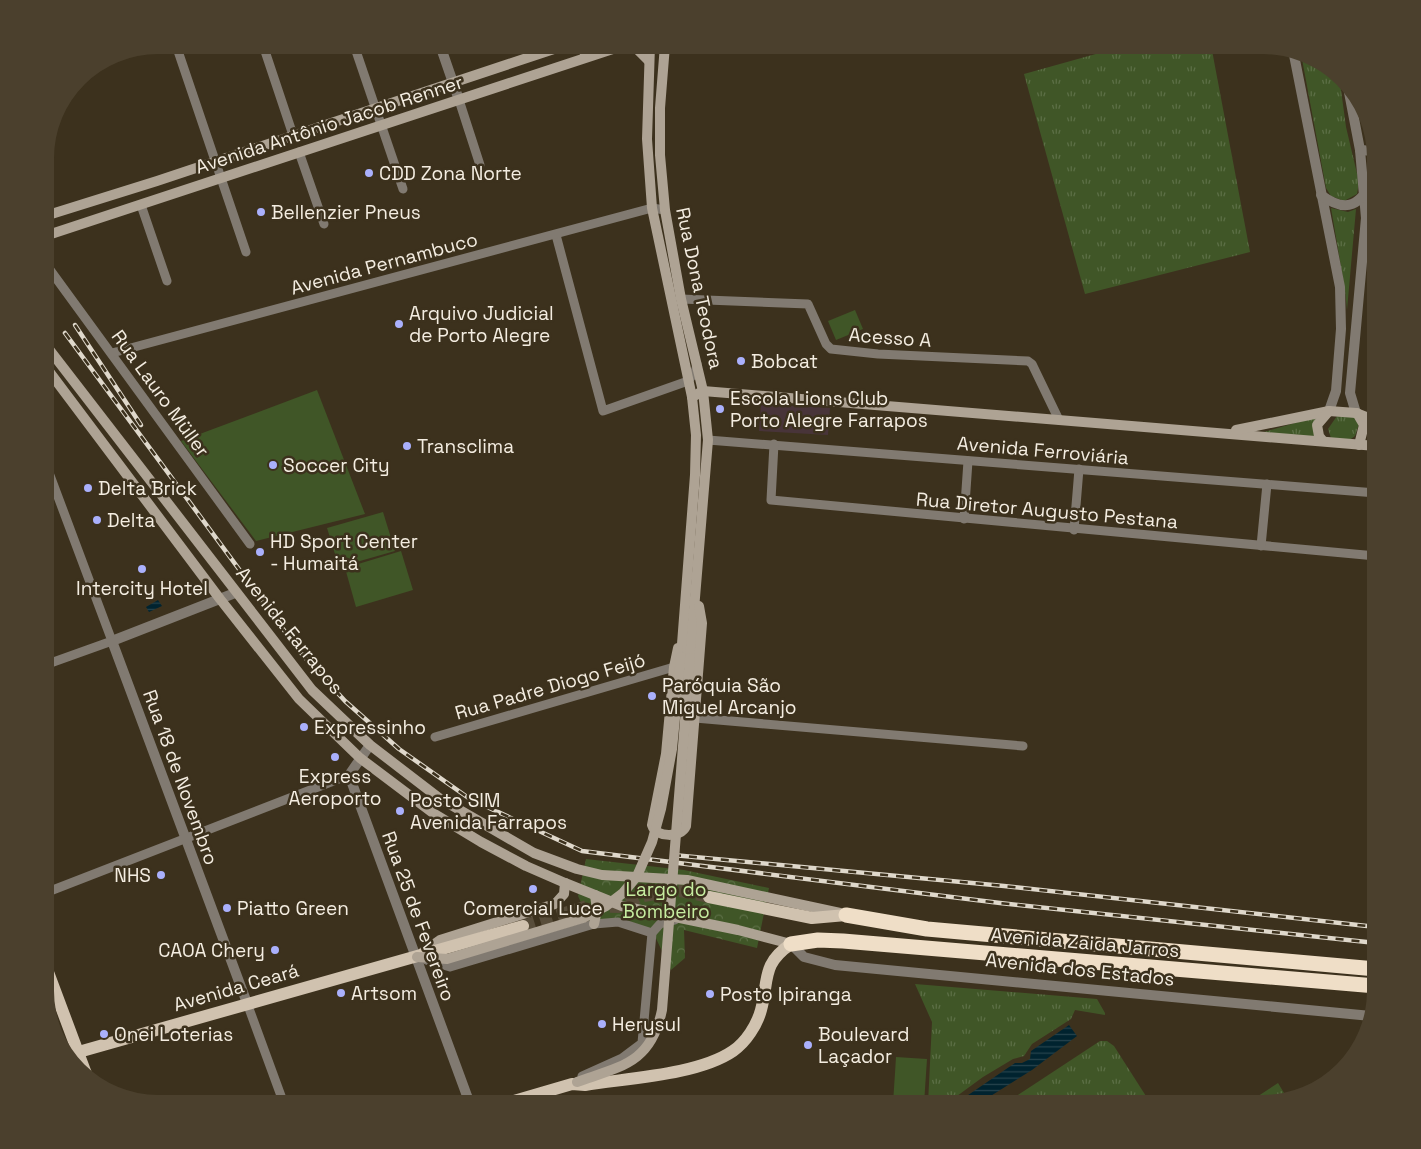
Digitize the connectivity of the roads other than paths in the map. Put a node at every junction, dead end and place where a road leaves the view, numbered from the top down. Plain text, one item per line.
1 (179, 54) edge
2 (266, 54) edge
3 (357, 54) edge
4 (443, 54) edge
5 (538, 54) edge
6 (585, 54) edge
7 (596, 54) edge
8 (642, 54) edge
9 (649, 54) edge
10 (664, 54) edge
11 (532, 56) junction
12 (586, 57) junction
13 (1295, 58) edge
14 (649, 61) junction
15 (539, 73) junction
16 (453, 83) junction
17 (459, 100) junction
18 (648, 107) junction
19 (375, 108) junction
20 (660, 108) junction
21 (1355, 111) edge
22 (340, 120) junction
23 (381, 124) junction
24 (293, 135) junction
25 (346, 136) junction
26 (1360, 150) junction
27 (1366, 150) edge
28 (299, 152) junction
29 (216, 161) junction
30 (480, 165) dead end
31 (188, 170) junction
32 (221, 178) junction
33 (157, 181) junction
34 (193, 187) junction
35 (403, 190) dead end
36 (1367, 191) edge
37 (1365, 194) junction
38 (1321, 195) junction
39 (161, 198) junction
40 (141, 205) junction
41 (652, 208) junction
42 (665, 210) junction
43 (62, 211) junction
44 (54, 213) edge
45 (324, 224) dead end
46 (67, 229) junction
47 (54, 233) edge
48 (556, 235) junction
49 (246, 252) dead end
50 (54, 275) edge
51 (167, 281) dead end
52 (681, 299) junction
53 (112, 353) junction
54 (54, 356) edge
55 (697, 364) junction
56 (54, 381) edge
57 (688, 381) junction
58 (703, 390) junction
59 (692, 397) junction
60 (1329, 411) junction
61 (1356, 412) junction
62 (1367, 416) edge
63 (1059, 420) junction
64 (1225, 432) junction
65 (708, 440) junction
66 (1323, 441) junction
67 (774, 444) junction
68 (1360, 445) junction
69 (1367, 445) edge
70 (968, 461) junction
71 (1079, 469) junction
72 (1267, 484) junction
73 (54, 486) edge
74 (1367, 492) edge
75 (964, 519) junction
76 (1074, 530) junction
77 (250, 544) dead end
78 (1262, 546) junction
79 (1367, 555) edge
80 (235, 593) junction
81 (696, 593) junction
82 (220, 599) junction
83 (683, 622) junction
84 (112, 641) junction
85 (685, 658) junction
86 (54, 662) edge
87 (674, 666) junction
88 (695, 718) junction
89 (434, 737) dead end
90 (370, 745) junction
91 (1023, 746) dead end
92 (360, 758) junction
93 (349, 775) junction
94 (186, 838) junction
95 (565, 883) junction
96 (54, 890) edge
97 (595, 895) junction
98 (708, 897) tunnel mouth
99 (846, 915) junction
100 (683, 918) junction
101 (594, 924) junction
102 (523, 926) tunnel mouth
103 (652, 933) junction
104 (791, 944) junction
105 (416, 957) junction
106 (1367, 968) edge
107 (1367, 985) edge
108 (54, 993) edge
109 (247, 1003) junction
110 (1364, 1015) edge
111 (71, 1049) edge
112 (74, 1054) edge
113 (574, 1083) junction
114 (281, 1095) edge
115 (467, 1095) edge
116 (534, 1095) edge

1 - 29 street
2 - 24 street
3 - 19 street
4 - 16 street
5 - 11 main road, Avenida Antônio Jacob Renner
6 - 12 main road
7 - 12 main road, Avenida Antônio Jacob Renner
8 - 14 main road
9 - 14 main road, Rua Dona Teodora
10 - 20 main road, Rua Dona Teodora
11 - 15 main road
11 - 16 main road, Avenida Antônio Jacob Renner
12 - 15 main road, Avenida Antônio Jacob Renner
13 - 38 street
14 - 18 main road, Rua Dona Teodora
15 - 17 main road, Avenida Antônio Jacob Renner
16 - 17 street
16 - 19 main road, Avenida Antônio Jacob Renner
17 - 23 main road, Avenida Antônio Jacob Renner
17 - 30 street
18 - 20 main road
18 - 41 main road, Rua Dona Teodora
19 - 22 main road, Avenida Antônio Jacob Renner
19 - 23 street
20 - 42 main road, Rua Dona Teodora
21 - 26 street
22 - 24 main road, Avenida Antônio Jacob Renner
22 - 25 main road
23 - 25 main road, Avenida Antônio Jacob Renner
23 - 35 street
24 - 29 main road, Avenida Antônio Jacob Renner
25 - 28 main road, Avenida Antônio Jacob Renner
26 - 27 street
26 - 37 street
28 - 32 main road, Avenida Antônio Jacob Renner
28 - 45 street
29 - 31 main road, Avenida Antônio Jacob Renner
29 - 32 street
31 - 33 main road, Avenida Antônio Jacob Renner
31 - 34 main road
32 - 34 main road, Avenida Antônio Jacob Renner
32 - 49 street
33 - 39 main road
33 - 43 main road, Avenida Antônio Jacob Renner
34 - 39 main road, Avenida Antônio Jacob Renner
36 - 37 street
37 - 38 street
37 - 61 street
38 - 60 street
39 - 40 main road, Avenida Antônio Jacob Renner
40 - 46 main road, Avenida Antônio Jacob Renner
40 - 51 street
41 - 42 street, Avenida Pernambuco
41 - 48 street, Avenida Pernambuco
41 - 57 main road, Rua Dona Teodora
42 - 52 main road, Rua Dona Teodora
43 - 44 main road, Avenida Antônio Jacob Renner
43 - 46 main road
46 - 47 main road, Avenida Antônio Jacob Renner
48 - 53 street, Avenida Pernambuco
48 - 57 street
50 - 53 street, Rua Lauro Müller
52 - 55 main road, Rua Dona Teodora
52 - 63 street, Acesso A
53 - 77 street, Rua Lauro Müller
54 - 80 main road, Avenida Farrapos
55 - 57 street
55 - 58 main road, Rua Dona Teodora
56 - 82 main road, Avenida Farrapos
57 - 59 main road, Rua Dona Teodora
58 - 59 main road
58 - 63 main road
58 - 65 main road, Rua Dona Teodora
59 - 83 main road, Rua Dona Teodora
60 - 61 main road
60 - 64 main road
60 - 66 main road
61 - 62 main road
61 - 68 main road
63 - 64 main road
64 - 66 main road
65 - 67 street, Avenida Ferroviária
65 - 81 main road, Rua Dona Teodora
66 - 68 main road
67 - 70 street, Avenida Ferroviária
67 - 75 street, Rua Diretor Augusto Pestana
68 - 69 main road
70 - 71 street, Avenida Ferroviária
70 - 75 street
71 - 72 street, Avenida Ferroviária
71 - 76 street
72 - 74 street, Avenida Ferroviária
72 - 78 street
73 - 84 street, Rua 18 de Novembro
75 - 76 street, Rua Diretor Augusto Pestana
76 - 78 street, Rua Diretor Augusto Pestana
78 - 79 street, Rua Diretor Augusto Pestana
80 - 82 street
80 - 90 main road, Avenida Farrapos
81 - 85 main road, Rua Dona Teodora
81 - 88 main road
82 - 84 street
82 - 92 main road, Avenida Farrapos
83 - 85 main road, Rua Dona Teodora
83 - 87 main road
84 - 86 street
84 - 94 street, Rua 18 de Novembro
85 - 105 main road, bridge
85 - 113 main road, bridge
87 - 88 main road
87 - 89 street, Rua Padre Diogo Feijó
88 - 91 street
90 - 92 street
90 - 99 main road, Avenida Farrapos
92 - 93 street
92 - 95 main road, Avenida Farrapos
93 - 94 street
93 - 105 street, Rua 25 de Fevereiro
94 - 96 street
94 - 109 street, Rua 18 de Novembro
95 - 97 main road, Avenida Farrapos
95 - 105 main road, Avenida Ceará
97 - 100 main road, Avenida Farrapos
97 - 101 main road
98 - 99 main road
99 - 106 highway, Avenida Zaida Jarros
100 - 103 street
100 - 104 main road, Avenida Farrapos
101 - 103 street
101 - 105 street
102 - 105 main road, Avenida Ceará
103 - 113 street
104 - 107 highway, Avenida Zaida Jarros
104 - 110 street, Avenida dos Estados
104 - 113 main road
105 - 109 main road, Avenida Ceará
105 - 115 street, Rua 25 de Fevereiro
108 - 111 main road
109 - 112 main road, Avenida Ceará
109 - 114 street, Rua 18 de Novembro
113 - 116 main road

